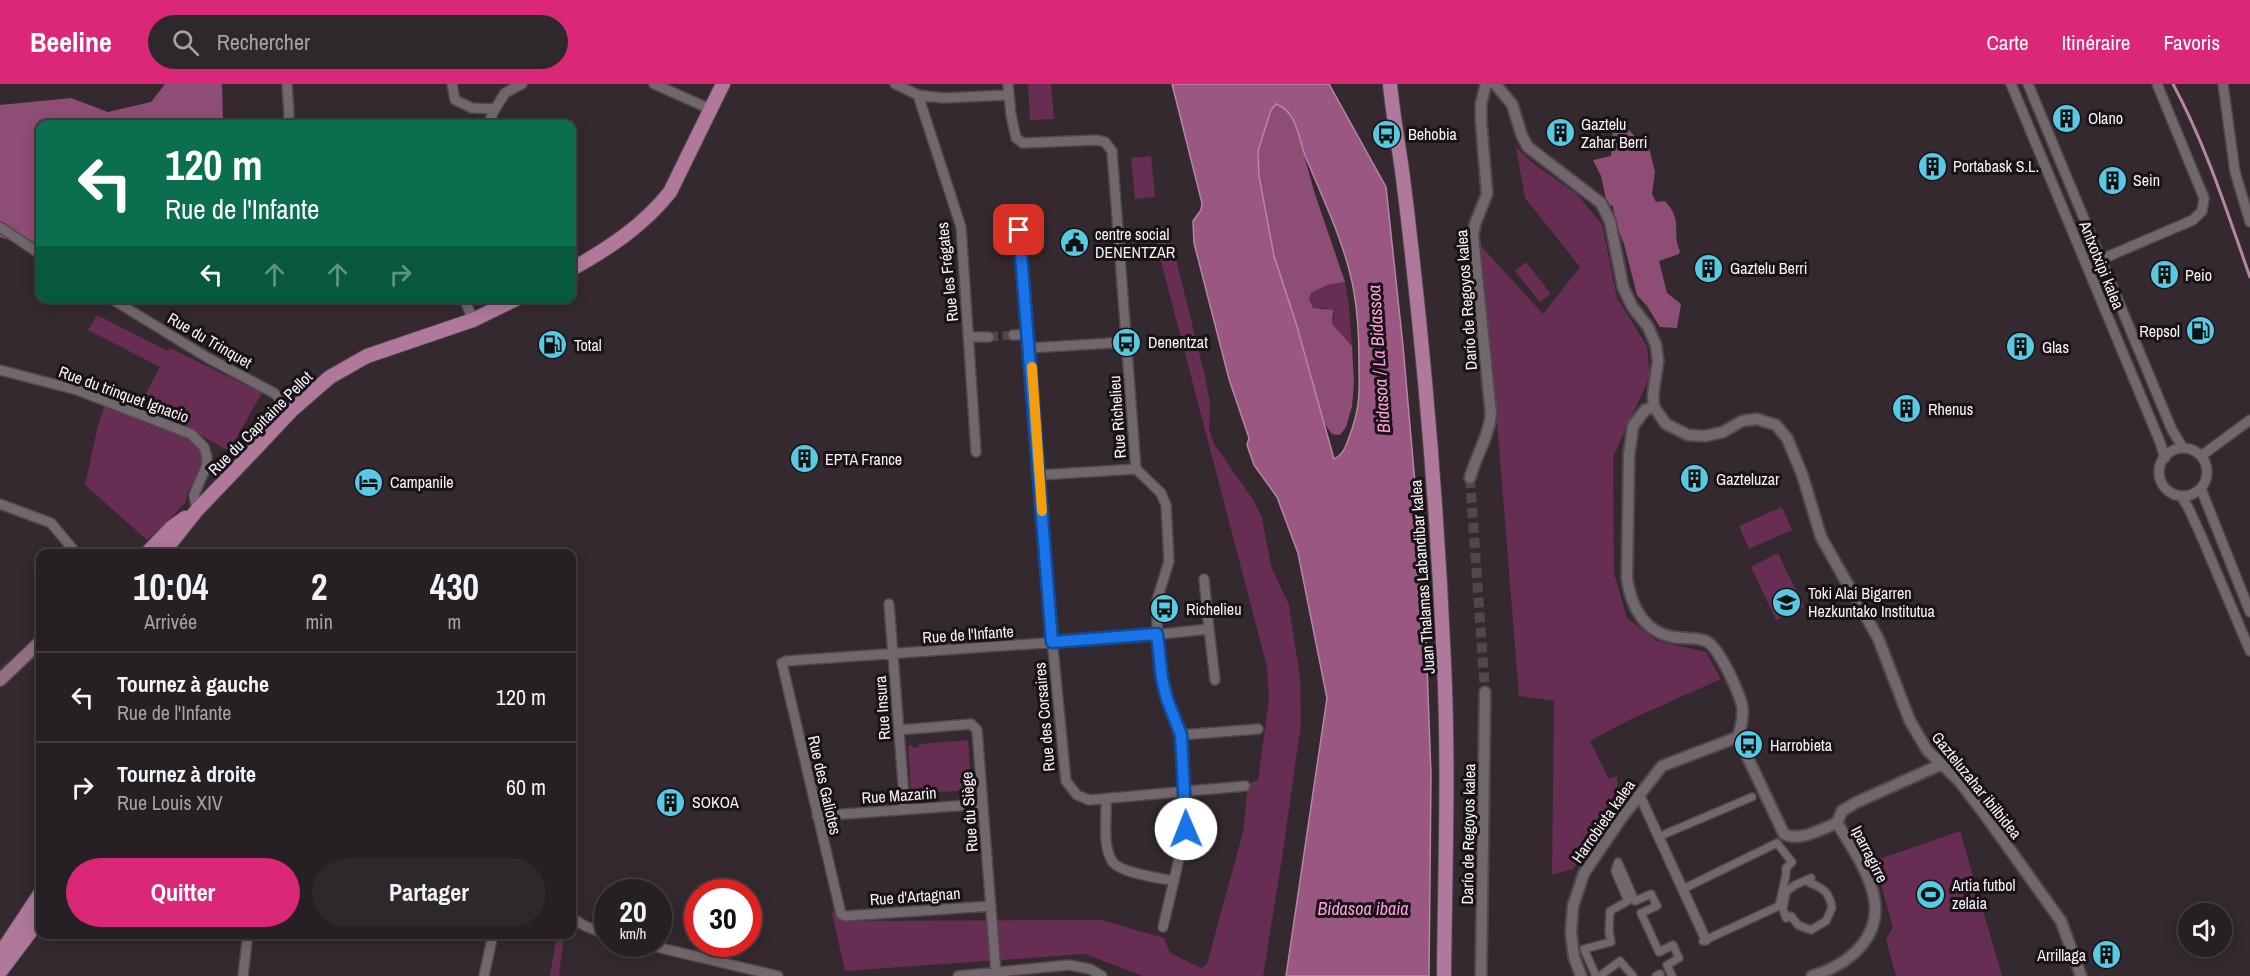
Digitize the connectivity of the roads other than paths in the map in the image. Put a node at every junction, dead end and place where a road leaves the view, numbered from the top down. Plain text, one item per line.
1 (287, 84) edge
2 (452, 84) edge
3 (522, 84) edge
4 (654, 84) edge
5 (723, 84) edge
6 (895, 84) edge
7 (1008, 84) edge
8 (1390, 84) edge
9 (1396, 84) edge
10 (1486, 84) edge
11 (1495, 84) edge
12 (2011, 84) edge
13 (2028, 84) edge
14 (2157, 84) edge
15 (2223, 84) edge
16 (918, 95) junction
17 (1009, 95) junction
18 (495, 109) junction
19 (710, 109) junction
20 (288, 120) edge
21 (490, 120) edge
22 (1402, 177) junction
23 (1018, 211) dead end
24 (2250, 222) edge
25 (0, 227) edge
26 (36, 251) edge
27 (2102, 259) junction
28 (576, 267) edge
29 (118, 303) edge
30 (466, 303) edge
31 (508, 303) edge
32 (473, 320) junction
33 (1029, 334) junction
34 (1013, 335) tunnel mouth
35 (969, 337) junction
36 (989, 337) tunnel mouth
37 (1127, 342) junction
38 (1030, 348) junction
39 (0, 369) edge
40 (1654, 407) junction
41 (292, 410) junction
42 (2250, 420) edge
43 (2183, 448) junction
44 (976, 452) dead end
45 (2201, 456) junction
46 (2165, 458) junction
47 (1136, 469) junction
48 (1040, 475) junction
49 (1470, 478) tunnel mouth
50 (2201, 489) junction
51 (2181, 496) junction
52 (0, 504) edge
53 (197, 510) junction
54 (73, 549) edge
55 (151, 549) edge
56 (166, 549) edge
57 (1204, 579) dead end
58 (889, 604) dead end
59 (2250, 612) edge
60 (1209, 628) junction
61 (1157, 634) junction
62 (1052, 642) junction
63 (36, 646) edge
64 (2250, 651) edge
65 (893, 654) junction
66 (782, 663) joint
67 (1, 678) edge
68 (1215, 680) dead end
69 (1485, 692) tunnel mouth
70 (1258, 729) dead end
71 (899, 730) junction
72 (1181, 735) junction
73 (1738, 737) junction
74 (1942, 764) junction
75 (1245, 786) dead end
76 (1185, 790) junction
77 (1640, 794) junction
78 (1752, 797) dead end
79 (1106, 799) junction
80 (983, 804) junction
81 (904, 809) junction
82 (817, 816) junction
83 (1837, 823) junction
84 (1665, 834) dead end
85 (1174, 881) junction
86 (1683, 889) junction
87 (36, 900) edge
88 (991, 906) junction
89 (841, 914) joint
90 (1786, 918) joint
91 (576, 920) edge
92 (36, 924) edge
93 (1163, 927) dead end
94 (594, 929) edge
95 (247, 939) edge
96 (492, 939) edge
97 (1705, 941) joint
98 (672, 951) edge
99 (0, 954) edge
100 (0, 972) edge
101 (996, 973) junction
102 (243, 976) edge
103 (484, 976) edge
104 (778, 976) edge
105 (958, 976) edge
106 (1102, 976) edge
107 (1444, 976) edge
108 (1481, 976) edge
109 (1581, 976) edge
110 (1596, 976) edge
111 (1600, 976) edge
112 (1633, 976) edge
113 (1672, 976) edge
114 (1812, 976) edge
115 (2081, 976) edge

1 - 20 street
2 - 18 street
3 - 18 street
4 - 19 street
5 - 19 main road
6 - 16 street
7 - 17 street, Rue Richelieu
8 - 22 main road, Juan Thalamas Labandibar kalea
9 - 22 main road, Juan Thalamas Labandibar kalea
10 - 49 street, Darío de Regoyos kalea
11 - 40 street
12 - 46 street, Antxotxipi kalea
13 - 27 street, Antxotxipi kalea
14 - 27 street
15 - 24 street
16 - 17 street
16 - 35 street, Rue les Frégates
17 - 37 street, Rue Richelieu
18 - 21 street
19 - 28 main road
22 - 107 main road, Juan Thalamas Labandibar kalea
23 - 33 street, Rue des Corsaires
25 - 26 street
27 - 43 street, Antxotxipi kalea
29 - 41 street, Rue du Trinquet
30 - 32 street
31 - 32 main road, Rue du Capitaine Pellot
32 - 41 main road, Rue du Capitaine Pellot
33 - 34 street
33 - 38 street, Rue des Corsaires
35 - 36 street
35 - 44 street, Rue les Frégates
37 - 38 street
37 - 47 street, Rue Richelieu
38 - 48 street, Rue des Corsaires
39 - 53 street, Rue du trinquet Ignacio
40 - 73 street
40 - 74 street, Gazteluzahar ibilbidea
41 - 53 main road, Rue du Capitaine Pellot
42 - 45 street
43 - 45 street
43 - 46 street
45 - 50 street
46 - 51 street
47 - 48 street
47 - 61 street, Rue Richelieu
48 - 62 street, Rue des Corsaires
50 - 51 street
50 - 59 street
51 - 64 street
52 - 54 street
53 - 55 main road, Rue du Capitaine Pellot
53 - 56 main road, Rue du Capitaine Pellot
57 - 60 street
58 - 65 street, Rue Insura
60 - 61 street, Rue de l'Infante
60 - 68 street
61 - 62 street, Rue de l'Infante
61 - 72 street, Rue Richelieu
62 - 65 street, Rue de l'Infante
62 - 79 street, Rue des Corsaires
63 - 67 main road
65 - 66 street, Rue de l'Infante
65 - 71 street, Rue Insura
66 - 82 street, Rue des Galiotes
69 - 108 street, Darío de Regoyos kalea
70 - 72 street
71 - 80 street, Rue du Siège
71 - 81 street, Rue Insura
72 - 76 street, Rue Richelieu
73 - 77 street, Harrobieta kalea
73 - 83 street
74 - 83 street
74 - 115 street, Gazteluzahar ibilbidea
75 - 76 street, Rue des Corsaires
76 - 79 street, Rue des Corsaires
76 - 85 street, Rue Richelieu
77 - 86 street
77 - 109 street, Harrobieta kalea
78 - 84 street
79 - 85 street
80 - 81 street, Rue Mazarin
80 - 88 street, Rue du Siège
81 - 82 street, Rue Mazarin
82 - 89 street, Rue des Galiotes
83 - 114 street, Iparragirre
85 - 93 street, Rue Richelieu
86 - 97 street
86 - 97 street
87 - 99 main road
88 - 89 street, Rue d'Artagnan
88 - 101 street, Rue du Siège
90 - 90 street
91 - 94 street
92 - 100 main road
95 - 102 street
96 - 103 street
98 - 104 street
101 - 105 street
101 - 106 street
110 - 113 street
111 - 112 street

